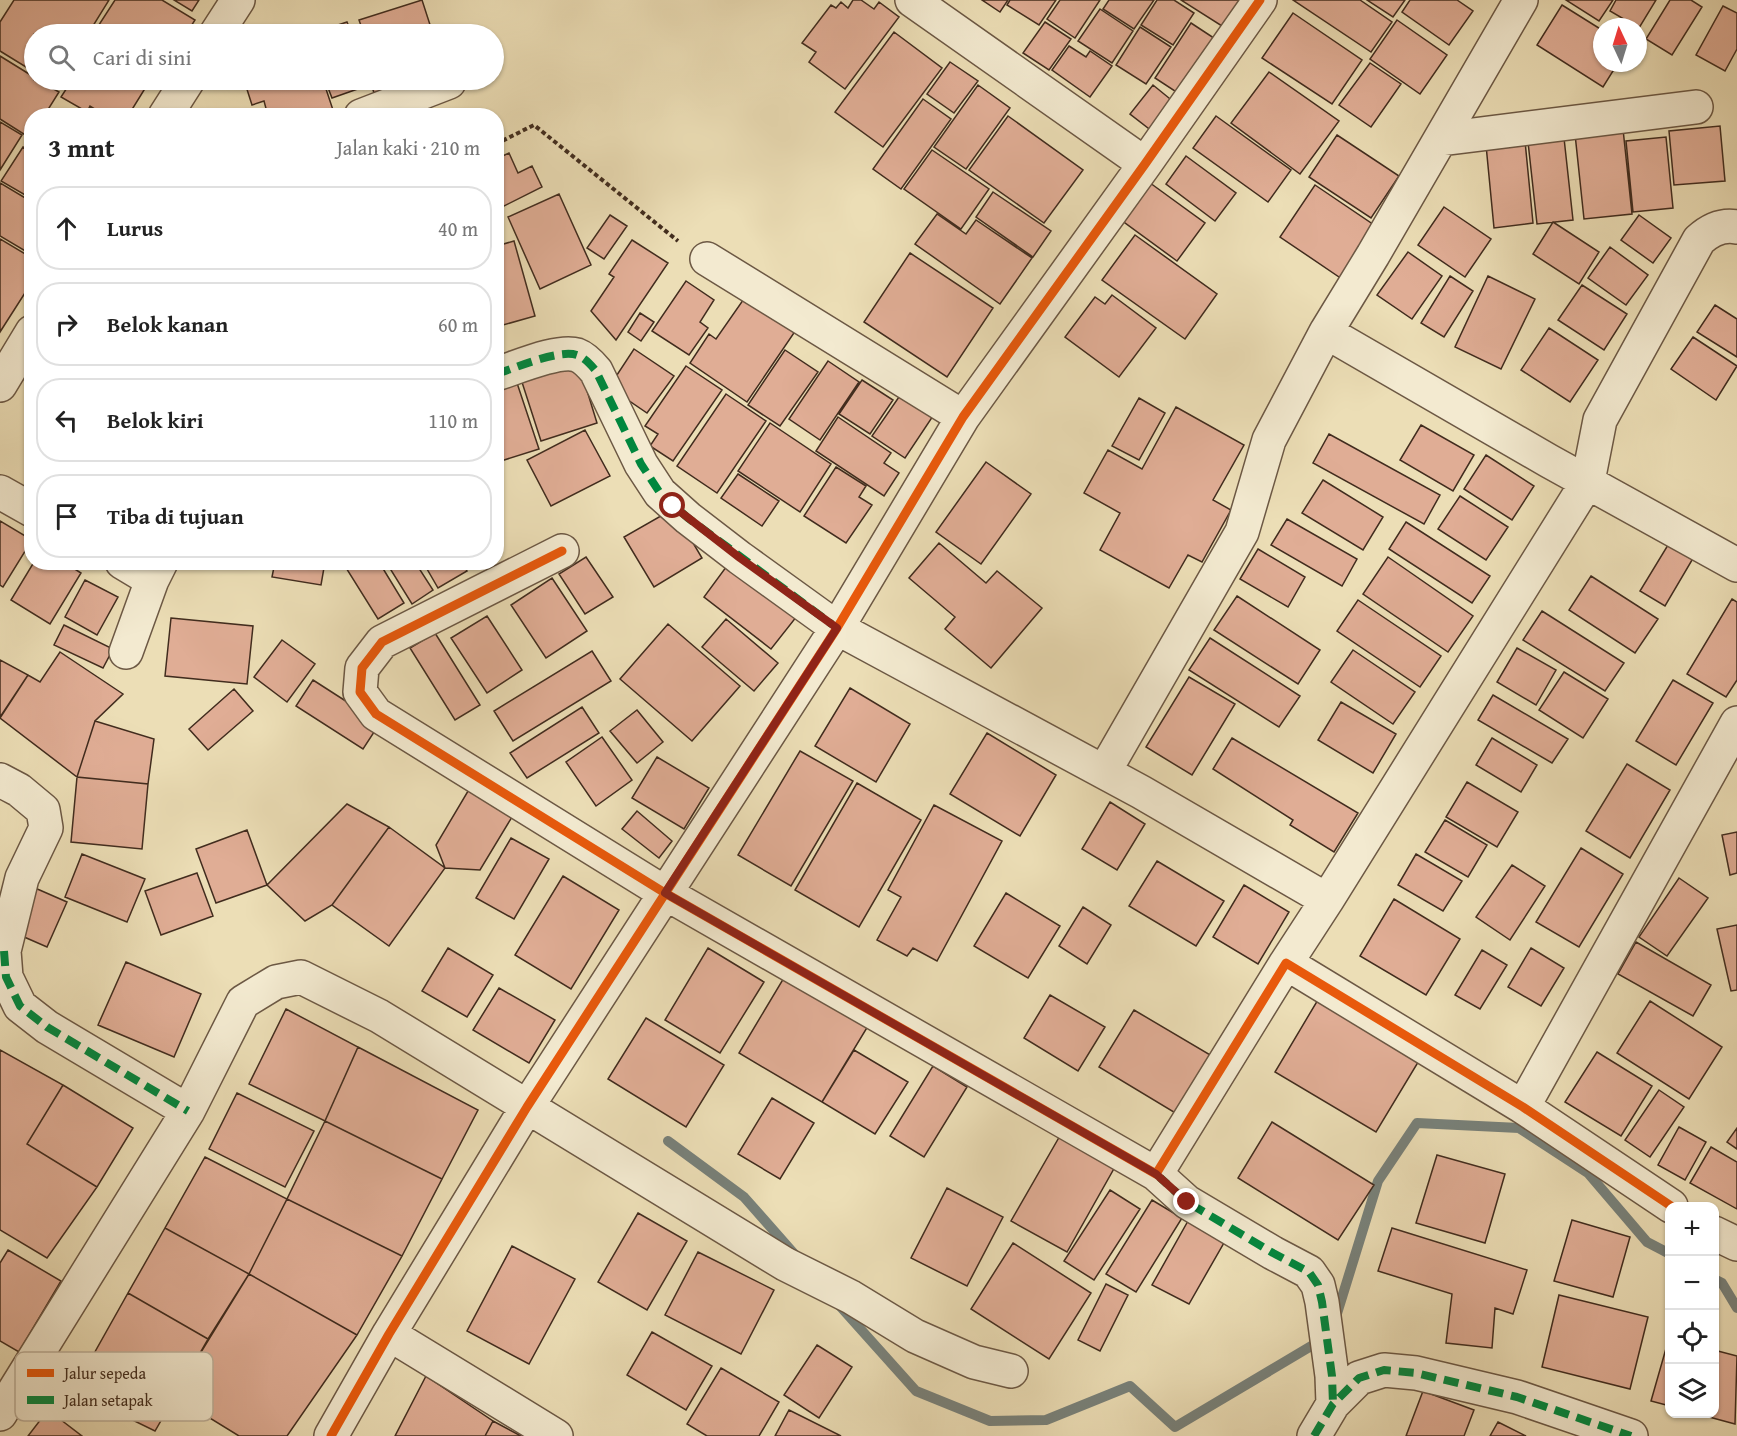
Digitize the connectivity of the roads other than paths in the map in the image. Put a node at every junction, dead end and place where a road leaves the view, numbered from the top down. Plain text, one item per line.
1 (238, 0) edge
2 (912, 0) edge
3 (1260, 0) edge
4 (1521, 0) edge
5 (222, 24) edge
6 (182, 90) edge
7 (428, 90) edge
8 (1696, 107) dead end
9 (170, 108) edge
10 (382, 108) edge
11 (1441, 139) junction
12 (1145, 164) junction
13 (1737, 227) edge
14 (707, 260) road end
15 (1326, 332) junction
16 (24, 345) edge
17 (504, 372) edge
18 (0, 385) edge
19 (963, 417) junction
20 (1588, 481) junction
21 (0, 492) edge
22 (24, 506) edge
23 (562, 551) dead end
24 (1737, 565) edge
25 (157, 571) edge
26 (837, 628) junction
27 (126, 652) dead end
28 (1737, 723) edge
29 (1104, 772) junction
30 (0, 780) edge
31 (665, 893) junction
32 (1327, 900) junction
33 (1287, 963) junction
34 (527, 1107) junction
35 (1523, 1107) junction
36 (188, 1111) junction
37 (1156, 1174) junction
38 (1665, 1202) edge
39 (1719, 1235) edge
40 (1737, 1244) edge
41 (388, 1335) junction
42 (38, 1352) edge
43 (1011, 1371) dead end
44 (15, 1390) edge
45 (1332, 1390) junction
46 (0, 1414) edge
47 (331, 1436) edge
48 (556, 1436) edge
49 (1314, 1436) edge
50 (1631, 1436) edge

1 - 5 street
2 - 12 street
3 - 12 street
4 - 11 street
6 - 9 street
7 - 10 street
8 - 11 street
11 - 15 street
12 - 19 street
13 - 20 street
14 - 19 street
15 - 20 street
15 - 29 street
16 - 18 street
17 - 26 street
19 - 26 street
20 - 24 street
20 - 32 street
21 - 22 street
23 - 31 street
25 - 27 street
26 - 29 street
26 - 31 street
28 - 35 street
29 - 32 street
30 - 36 street
31 - 34 street
31 - 37 street
32 - 33 street
33 - 35 street
33 - 37 street
34 - 36 street
34 - 41 street
34 - 43 street
35 - 38 street
36 - 42 street
37 - 45 street
39 - 40 street
41 - 47 street
41 - 48 street
44 - 46 street
45 - 49 street
45 - 50 street

